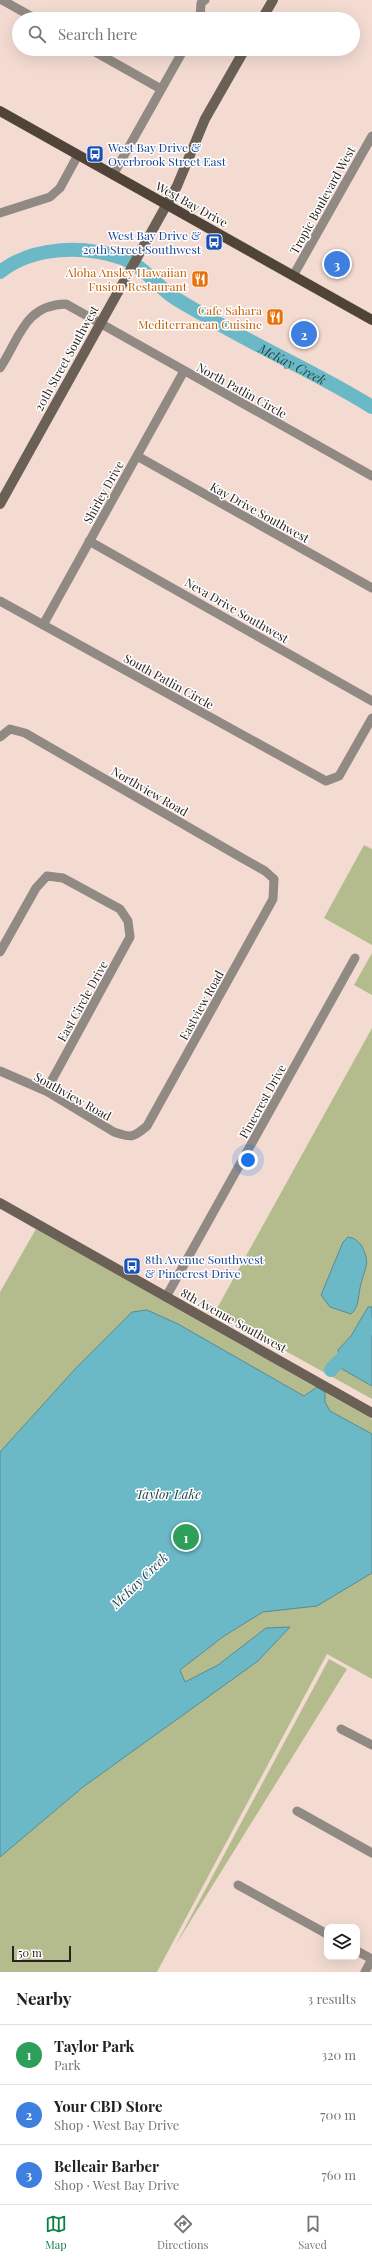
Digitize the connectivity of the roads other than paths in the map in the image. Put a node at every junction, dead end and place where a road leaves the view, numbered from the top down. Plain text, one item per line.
1 (2, 0) edge
2 (273, 0) edge
3 (201, 1) edge
4 (23, 12) edge
5 (200, 12) edge
6 (266, 12) edge
7 (102, 56) edge
8 (180, 56) edge
9 (241, 56) edge
10 (161, 89) junction
11 (0, 111) edge
12 (372, 136) edge
13 (78, 155) junction
14 (113, 175) junction
15 (166, 204) junction
16 (0, 213) edge
17 (293, 276) junction
18 (372, 320) edge
19 (99, 324) junction
20 (0, 368) edge
21 (184, 371) junction
22 (137, 456) junction
23 (372, 476) edge
24 (0, 504) edge
25 (89, 540) junction
26 (372, 588) edge
27 (0, 601) edge
28 (43, 625) junction
29 (372, 700) edge
30 (372, 718) edge
31 (0, 737) edge
32 (274, 880) joint
33 (0, 952) edge
34 (355, 958) dead end
35 (0, 1071) edge
36 (46, 1091) junction
37 (135, 1136) joint
38 (0, 1203) edge
39 (166, 1297) junction
40 (372, 1413) edge
41 (341, 1729) dead end
42 (372, 1745) edge
43 (297, 1811) dead end
44 (372, 1852) edge
45 (238, 1885) dead end
46 (324, 1932) edge
47 (360, 1953) edge
48 (372, 1959) edge
49 (365, 1972) edge

1 - 4 street
2 - 6 street
3 - 5 street
7 - 10 street
8 - 10 street
9 - 15 street, 20th Street Southwest
10 - 14 street
11 - 13 main road, West Bay Drive
12 - 17 street, Tropic Boulevard West
13 - 14 main road, West Bay Drive
13 - 16 street
14 - 15 main road, West Bay Drive
15 - 17 main road, West Bay Drive
15 - 19 street, 20th Street Southwest
17 - 18 main road, West Bay Drive
19 - 20 street, North Patlin Circle
19 - 21 street, North Patlin Circle
19 - 24 street, 20th Street Southwest
21 - 22 street, Shirley Drive
21 - 23 street, North Patlin Circle
22 - 25 street, Shirley Drive
22 - 26 street, Kay Drive Southwest
25 - 28 street, Shirley Drive
25 - 29 street, Neva Drive Southwest
27 - 28 street, South Patlin Circle
28 - 30 street, South Patlin Circle
31 - 32 street, Northview Road
32 - 37 street, Eastview Road
33 - 36 street, East Circle Drive
34 - 39 street, Pinecrest Drive
35 - 36 street, Southview Road
36 - 37 street, Southview Road
38 - 39 street, 8th Avenue Southwest
39 - 40 street, 8th Avenue Southwest
41 - 42 street
43 - 44 street
45 - 46 street
47 - 48 street
48 - 49 street

